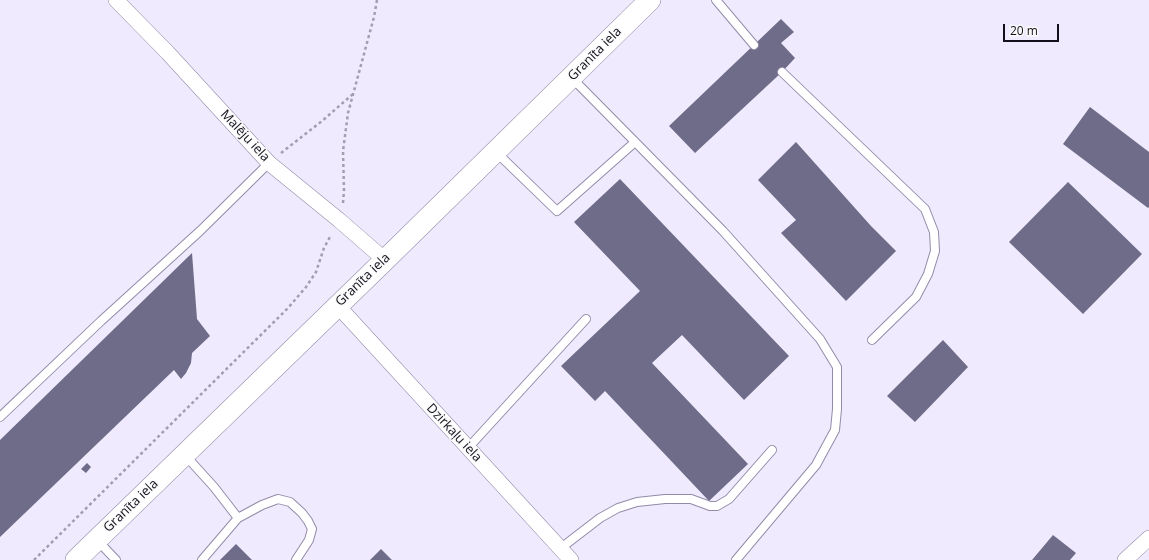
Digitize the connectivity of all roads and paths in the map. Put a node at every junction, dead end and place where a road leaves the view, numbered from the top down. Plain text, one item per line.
1 (116, 0) edge
2 (377, 0) edge
3 (650, 0) edge
4 (716, 0) edge
5 (754, 45) dead end
6 (782, 72) dead end
7 (572, 78) junction
8 (353, 94) junction
9 (635, 142) junction
10 (495, 152) junction
11 (269, 163) junction
12 (339, 220) junction
13 (385, 260) junction
14 (338, 305) junction
15 (586, 319) dead end
16 (872, 340) dead end
17 (0, 417) edge
18 (468, 448) junction
19 (772, 450) dead end
20 (184, 454) junction
21 (238, 518) junction
22 (1149, 538) edge
23 (97, 540) junction
24 (561, 548) junction
25 (34, 560) edge
26 (76, 560) edge
27 (116, 560) edge
28 (202, 560) edge
29 (296, 560) edge
30 (571, 560) edge
31 (736, 560) edge
32 (1125, 560) edge

1 - 11 street, Malēju iela
2 - 8 path
3 - 7 main road, Granīta iela
4 - 5 lane
6 - 16 lane
7 - 9 lane
7 - 10 main road, Granīta iela
8 - 11 path
8 - 12 path
9 - 10 lane
9 - 31 lane
10 - 13 main road, Granīta iela
11 - 12 street, Malēju iela
11 - 17 lane
12 - 13 street, Malēju iela
12 - 25 path
13 - 14 main road, Granīta iela
14 - 18 street, Dzirkaļu iela
14 - 20 main road, Granīta iela
15 - 18 lane
18 - 24 street, Dzirkaļu iela
19 - 24 lane
20 - 21 lane
20 - 23 main road, Granīta iela
21 - 28 lane
21 - 29 lane
22 - 32 street
23 - 26 main road, Granīta iela
23 - 27 lane
24 - 30 street, Dzirkaļu iela

